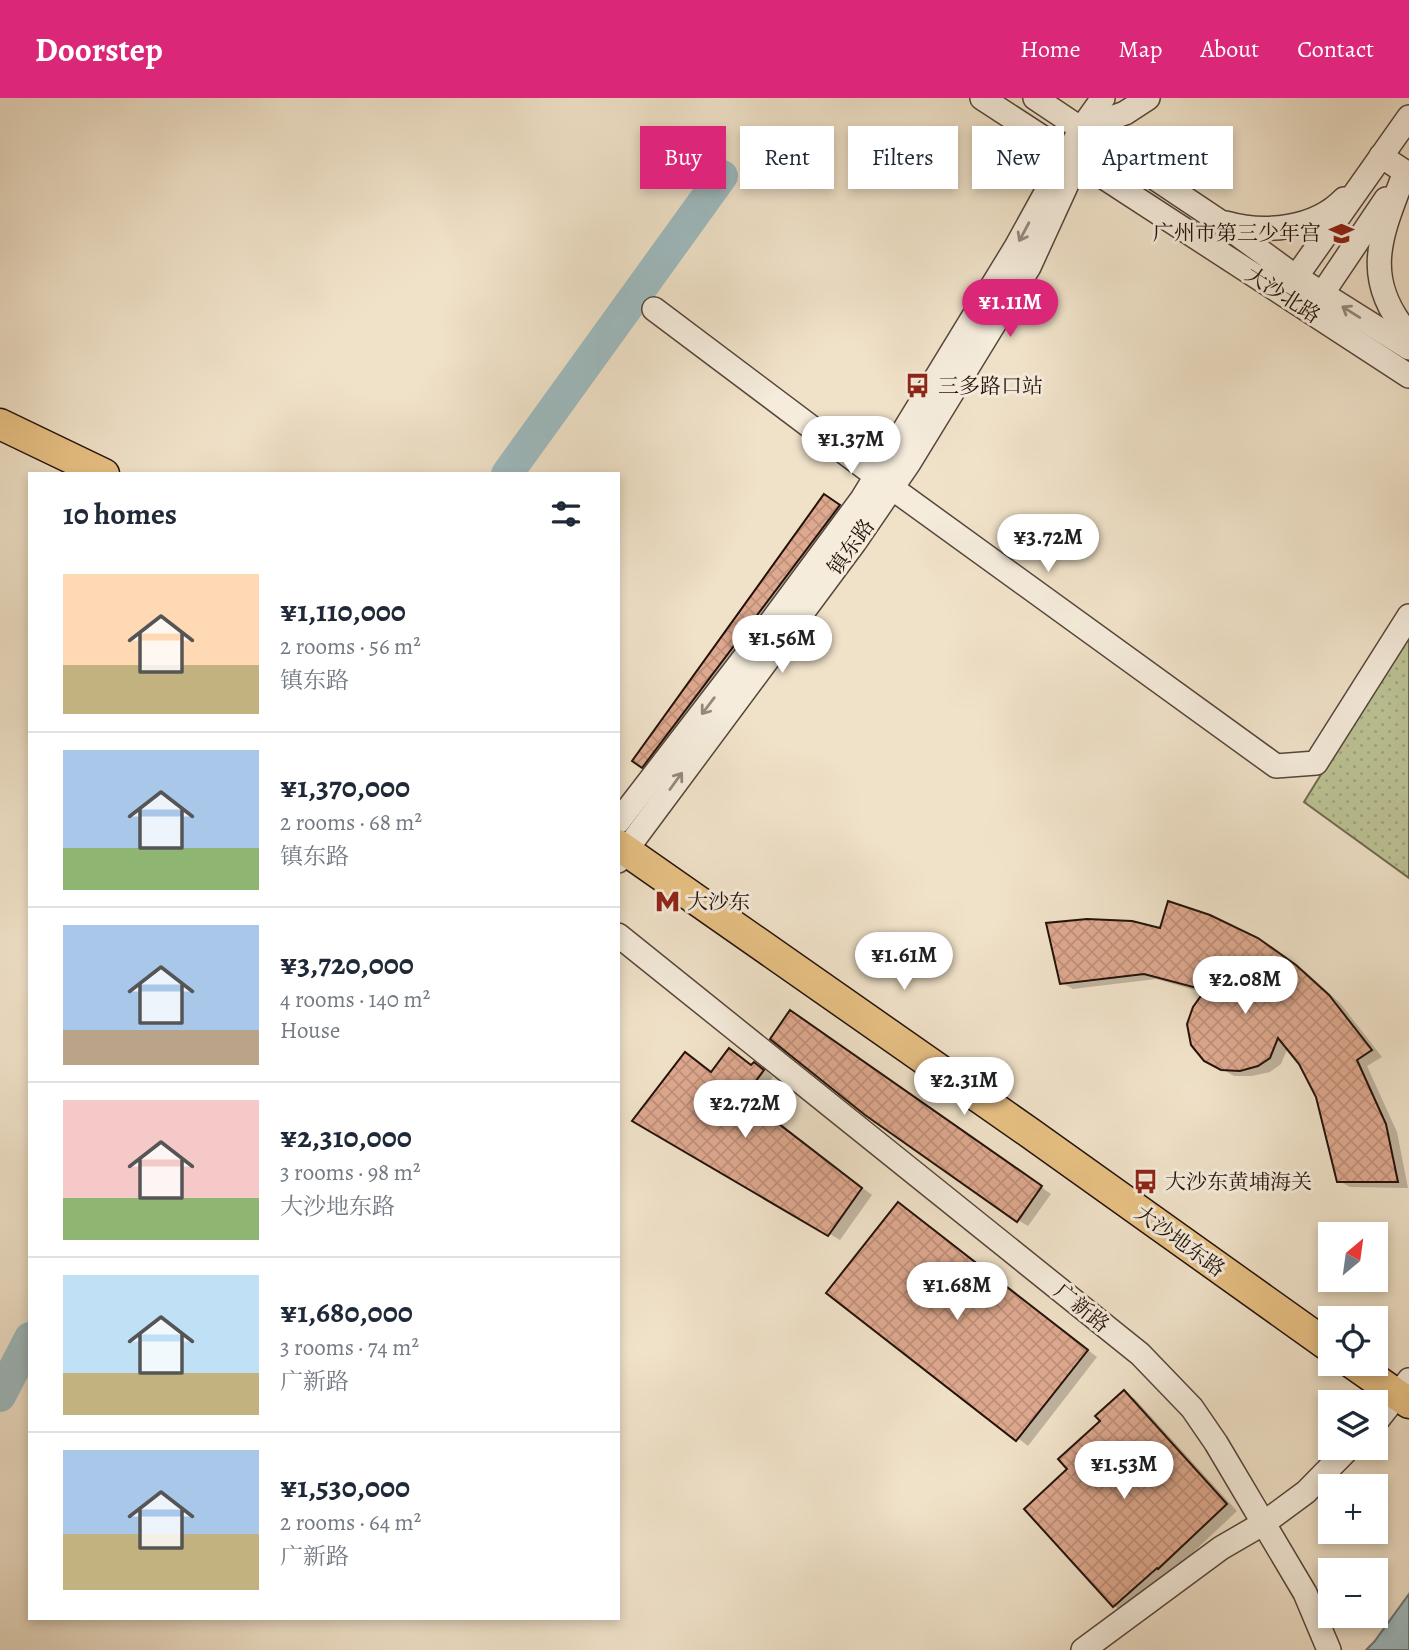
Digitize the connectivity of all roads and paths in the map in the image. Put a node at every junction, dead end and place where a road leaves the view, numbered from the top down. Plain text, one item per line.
1 (982, 98) edge
2 (1035, 98) edge
3 (1103, 98) edge
4 (1148, 98) edge
5 (1409, 117) edge
6 (1078, 126) edge
7 (1084, 126) edge
8 (1090, 126) edge
9 (1078, 141) edge
10 (1072, 158) junction
11 (1375, 165) junction
12 (1407, 169) edge
13 (1171, 189) edge
14 (1219, 221) junction
15 (1296, 277) junction
16 (1315, 302) junction
17 (654, 309) dead end
18 (1409, 335) edge
19 (1409, 348) edge
20 (1409, 376) edge
21 (0, 424) edge
22 (0, 443) edge
23 (60, 472) edge
24 (100, 472) edge
25 (884, 482) junction
26 (1409, 616) edge
27 (622, 840) edge
28 (620, 937) edge
29 (1318, 1315) edge
30 (1318, 1338) edge
31 (1388, 1370) edge
32 (1378, 1376) edge
33 (1406, 1390) edge
34 (1388, 1409) edge
35 (1337, 1460) edge
36 (1264, 1523) junction
37 (1328, 1648) edge
38 (1083, 1650) edge

1 - 10 street, 大沙北路
2 - 6 street, 大沙北路
3 - 7 street
4 - 8 street
5 - 11 street
9 - 10 street, 镇东路
10 - 16 street, 大沙北路
10 - 25 street, 镇东路
11 - 12 street
11 - 14 street
11 - 15 street
12 - 16 street
12 - 18 street
13 - 14 street, 大沙北路
14 - 15 street, 大沙北路
15 - 16 street
19 -> 16 street, 大沙北路
16 - 20 street, 大沙北路
17 - 25 street
21 - 24 main road
22 - 23 main road
25 - 26 street
25 - 27 street, 镇东路
27 - 29 main road, 大沙地东路
27 - 30 main road, 大沙地东路
28 - 36 street, 广新路
31 - 33 main road
32 - 33 main road
33 - 34 street
35 - 36 street
36 - 37 street, 广新路
36 - 38 street

